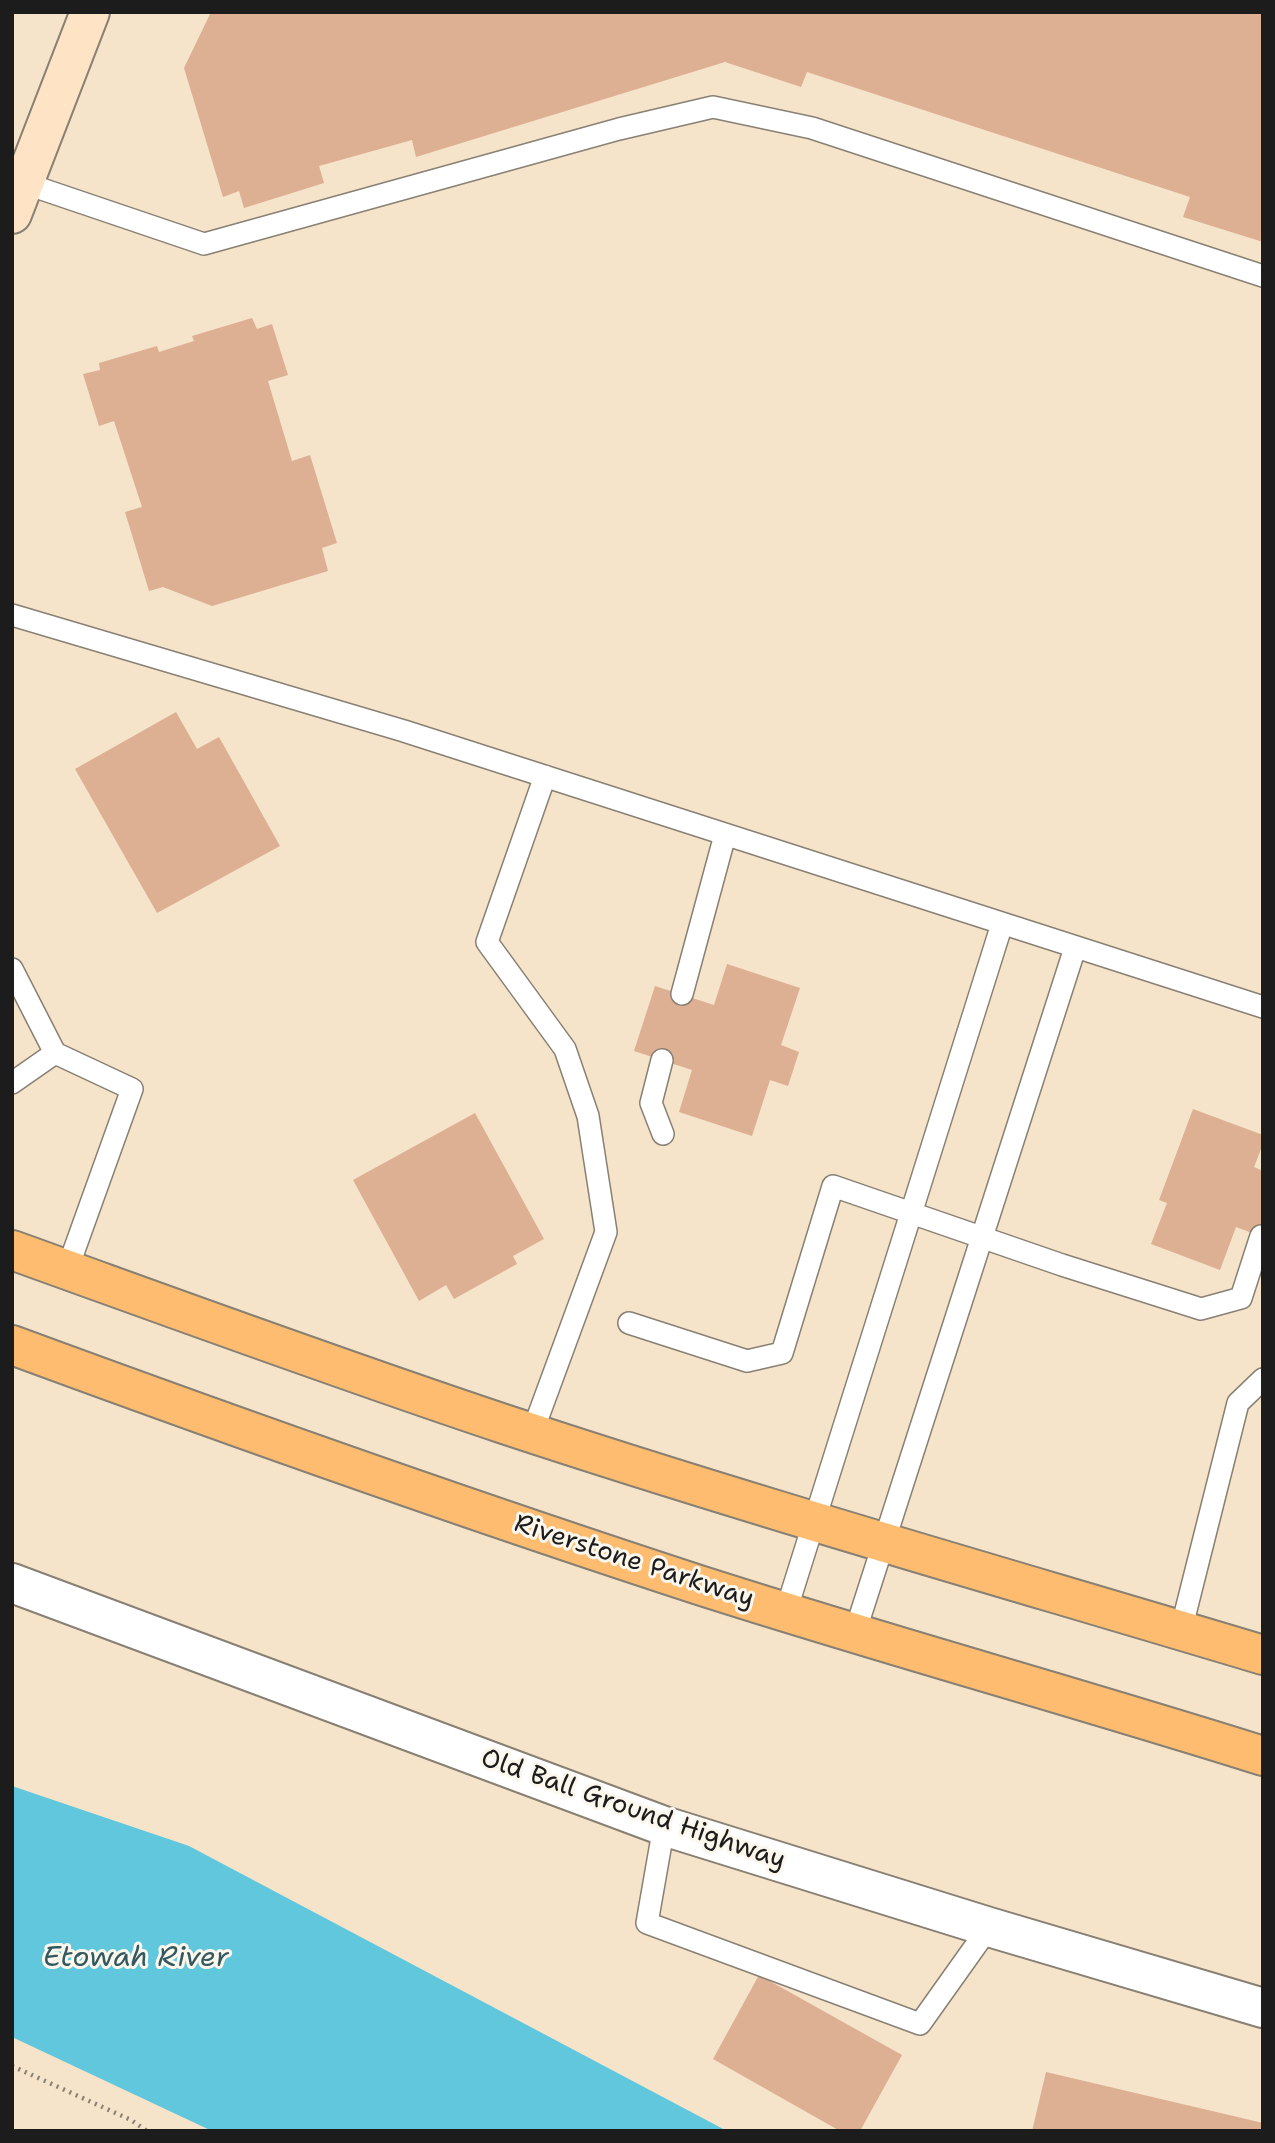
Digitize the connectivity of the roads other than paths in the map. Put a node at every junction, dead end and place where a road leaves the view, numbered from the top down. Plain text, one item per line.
1 (90, 12) edge
2 (16, 192) edge
3 (1263, 276) edge
4 (12, 615) edge
5 (545, 776) junction
6 (725, 835) junction
7 (1002, 924) junction
8 (1075, 948) junction
9 (12, 969) edge
10 (682, 994) dead end
11 (1263, 1007) edge
12 (55, 1054) junction
13 (662, 1060) dead end
14 (12, 1083) edge
15 (663, 1134) dead end
16 (911, 1213) junction
17 (1261, 1236) edge
18 (982, 1238) junction
19 (12, 1250) edge
20 (67, 1270) junction
21 (629, 1323) dead end
22 (12, 1345) edge
23 (1263, 1379) edge
24 (533, 1433) junction
25 (815, 1520) junction
26 (884, 1541) junction
27 (12, 1583) edge
28 (786, 1611) junction
29 (1181, 1630) junction
30 (855, 1632) junction
31 (1263, 1655) edge
32 (1263, 1756) edge
33 (664, 1826) junction
34 (989, 1927) junction
35 (1263, 2008) edge

1 - 2 street
2 - 3 lane
4 - 5 lane
5 - 6 lane
5 - 24 lane
6 - 7 lane
6 - 10 lane
7 - 8 lane
7 - 16 lane
8 - 11 lane
8 - 18 lane
9 - 12 lane
12 - 14 lane
12 - 20 lane
13 - 15 lane
16 - 18 lane
16 - 21 lane
16 - 25 lane
17 - 18 lane
18 - 26 lane
19 - 20 main road
20 - 24 main road
22 - 28 main road, Riverstone Parkway
23 - 29 lane
24 - 25 main road
25 - 26 main road
25 - 28 lane
26 - 29 main road
26 - 30 lane
27 - 33 street, Old Ball Ground Highway
28 - 30 main road, Riverstone Parkway
29 - 31 main road
30 - 32 main road, Riverstone Parkway
33 - 34 street, Old Ball Ground Highway
33 - 34 lane
34 - 35 street, Old Ball Ground Highway

